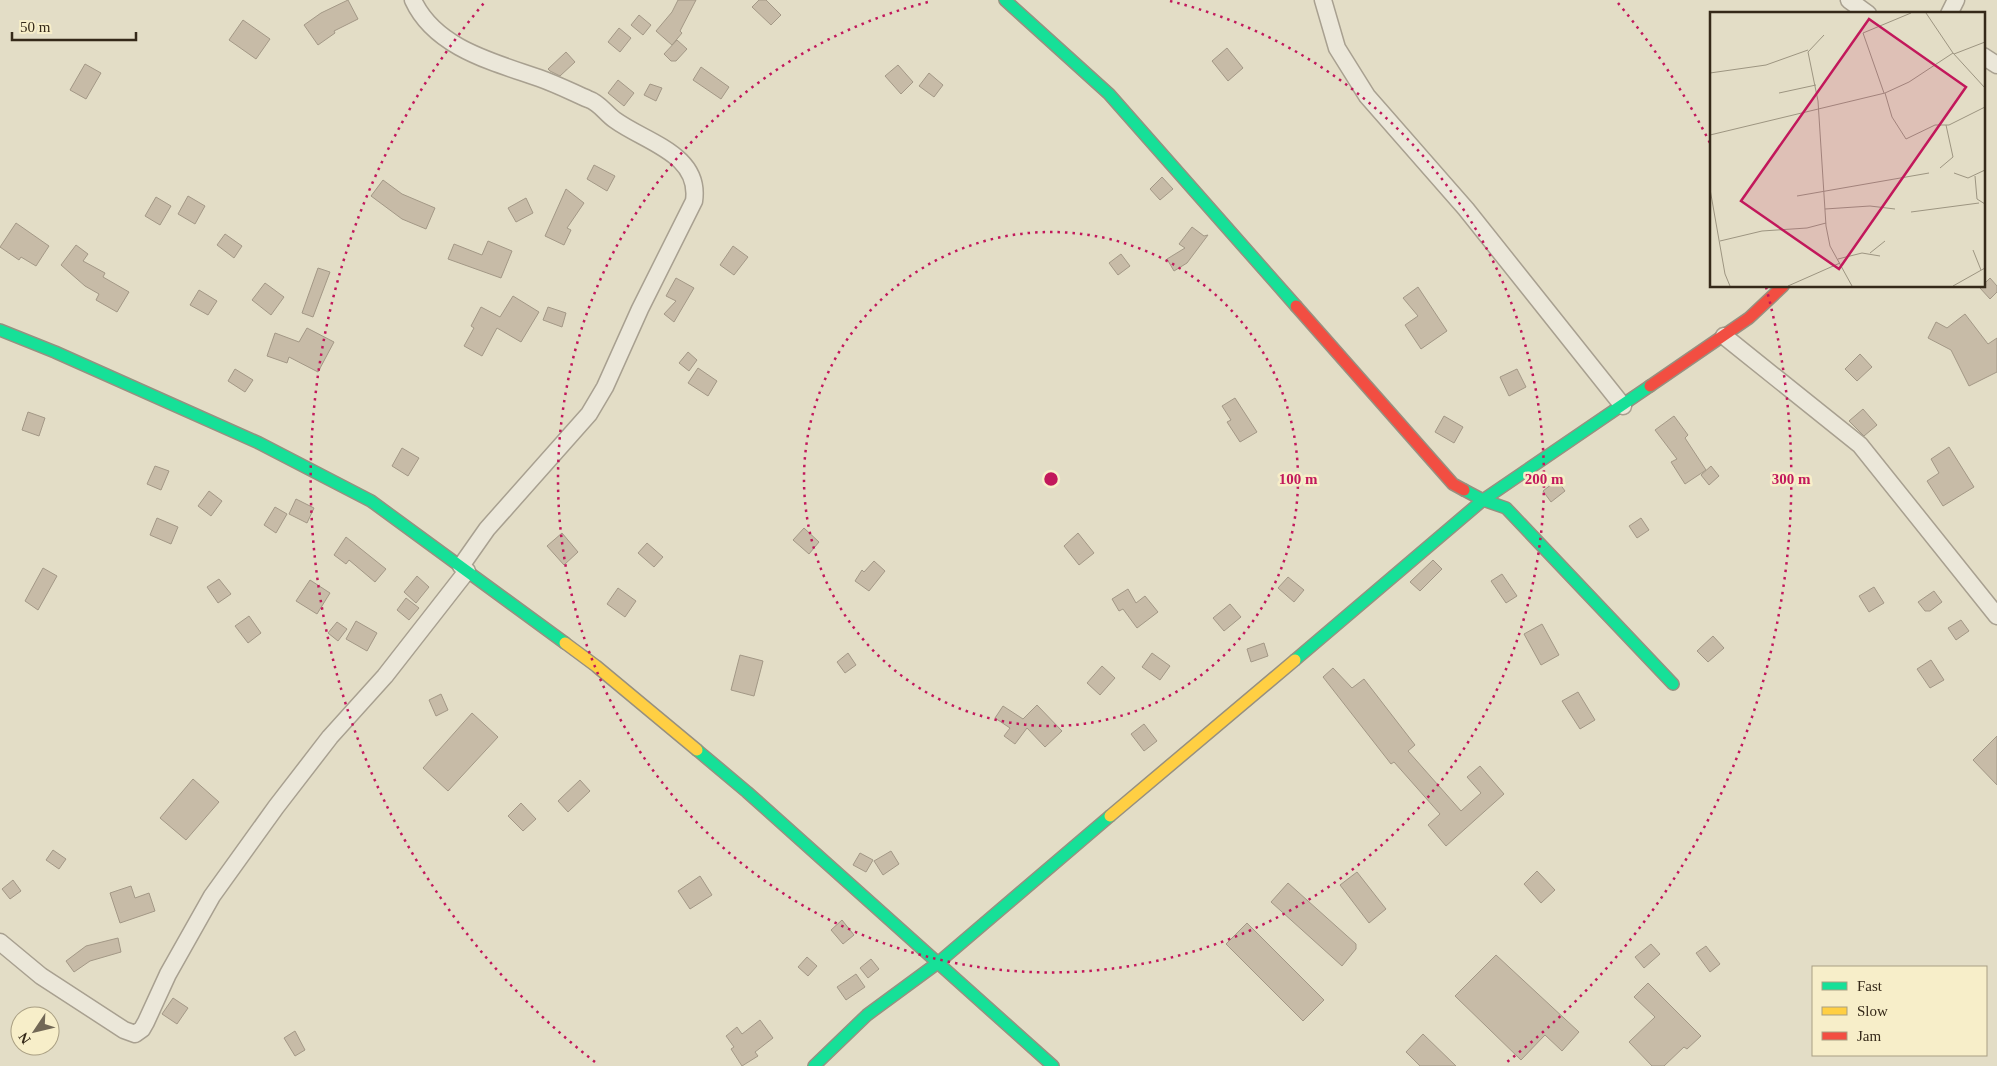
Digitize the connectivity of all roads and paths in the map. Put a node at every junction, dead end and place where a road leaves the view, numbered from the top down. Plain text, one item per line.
1 (413, 0) edge
2 (1005, 0) edge
3 (1323, 0) edge
4 (1849, 0) edge
5 (1956, 0) edge
6 (1865, 12) edge
7 (1950, 12) edge
8 (1984, 57) edge
9 (1997, 65) edge
10 (1781, 288) edge
11 (0, 330) edge
12 (1724, 336) junction
13 (1624, 406) junction
14 (1483, 500) junction
15 (464, 568) junction
16 (1997, 616) edge
17 (1673, 684) dead end
18 (0, 942) edge
19 (939, 962) junction
20 (814, 1066) edge
21 (1053, 1066) edge

1 - 15 street
2 - 14 street
3 - 13 street
4 - 6 street
5 - 7 street
8 - 9 street
10 - 12 street
11 - 15 street
12 - 13 street
12 - 16 street
13 - 14 street
14 - 17 street
14 - 19 street
15 - 18 street
15 - 19 street
19 - 20 street
19 - 21 street

